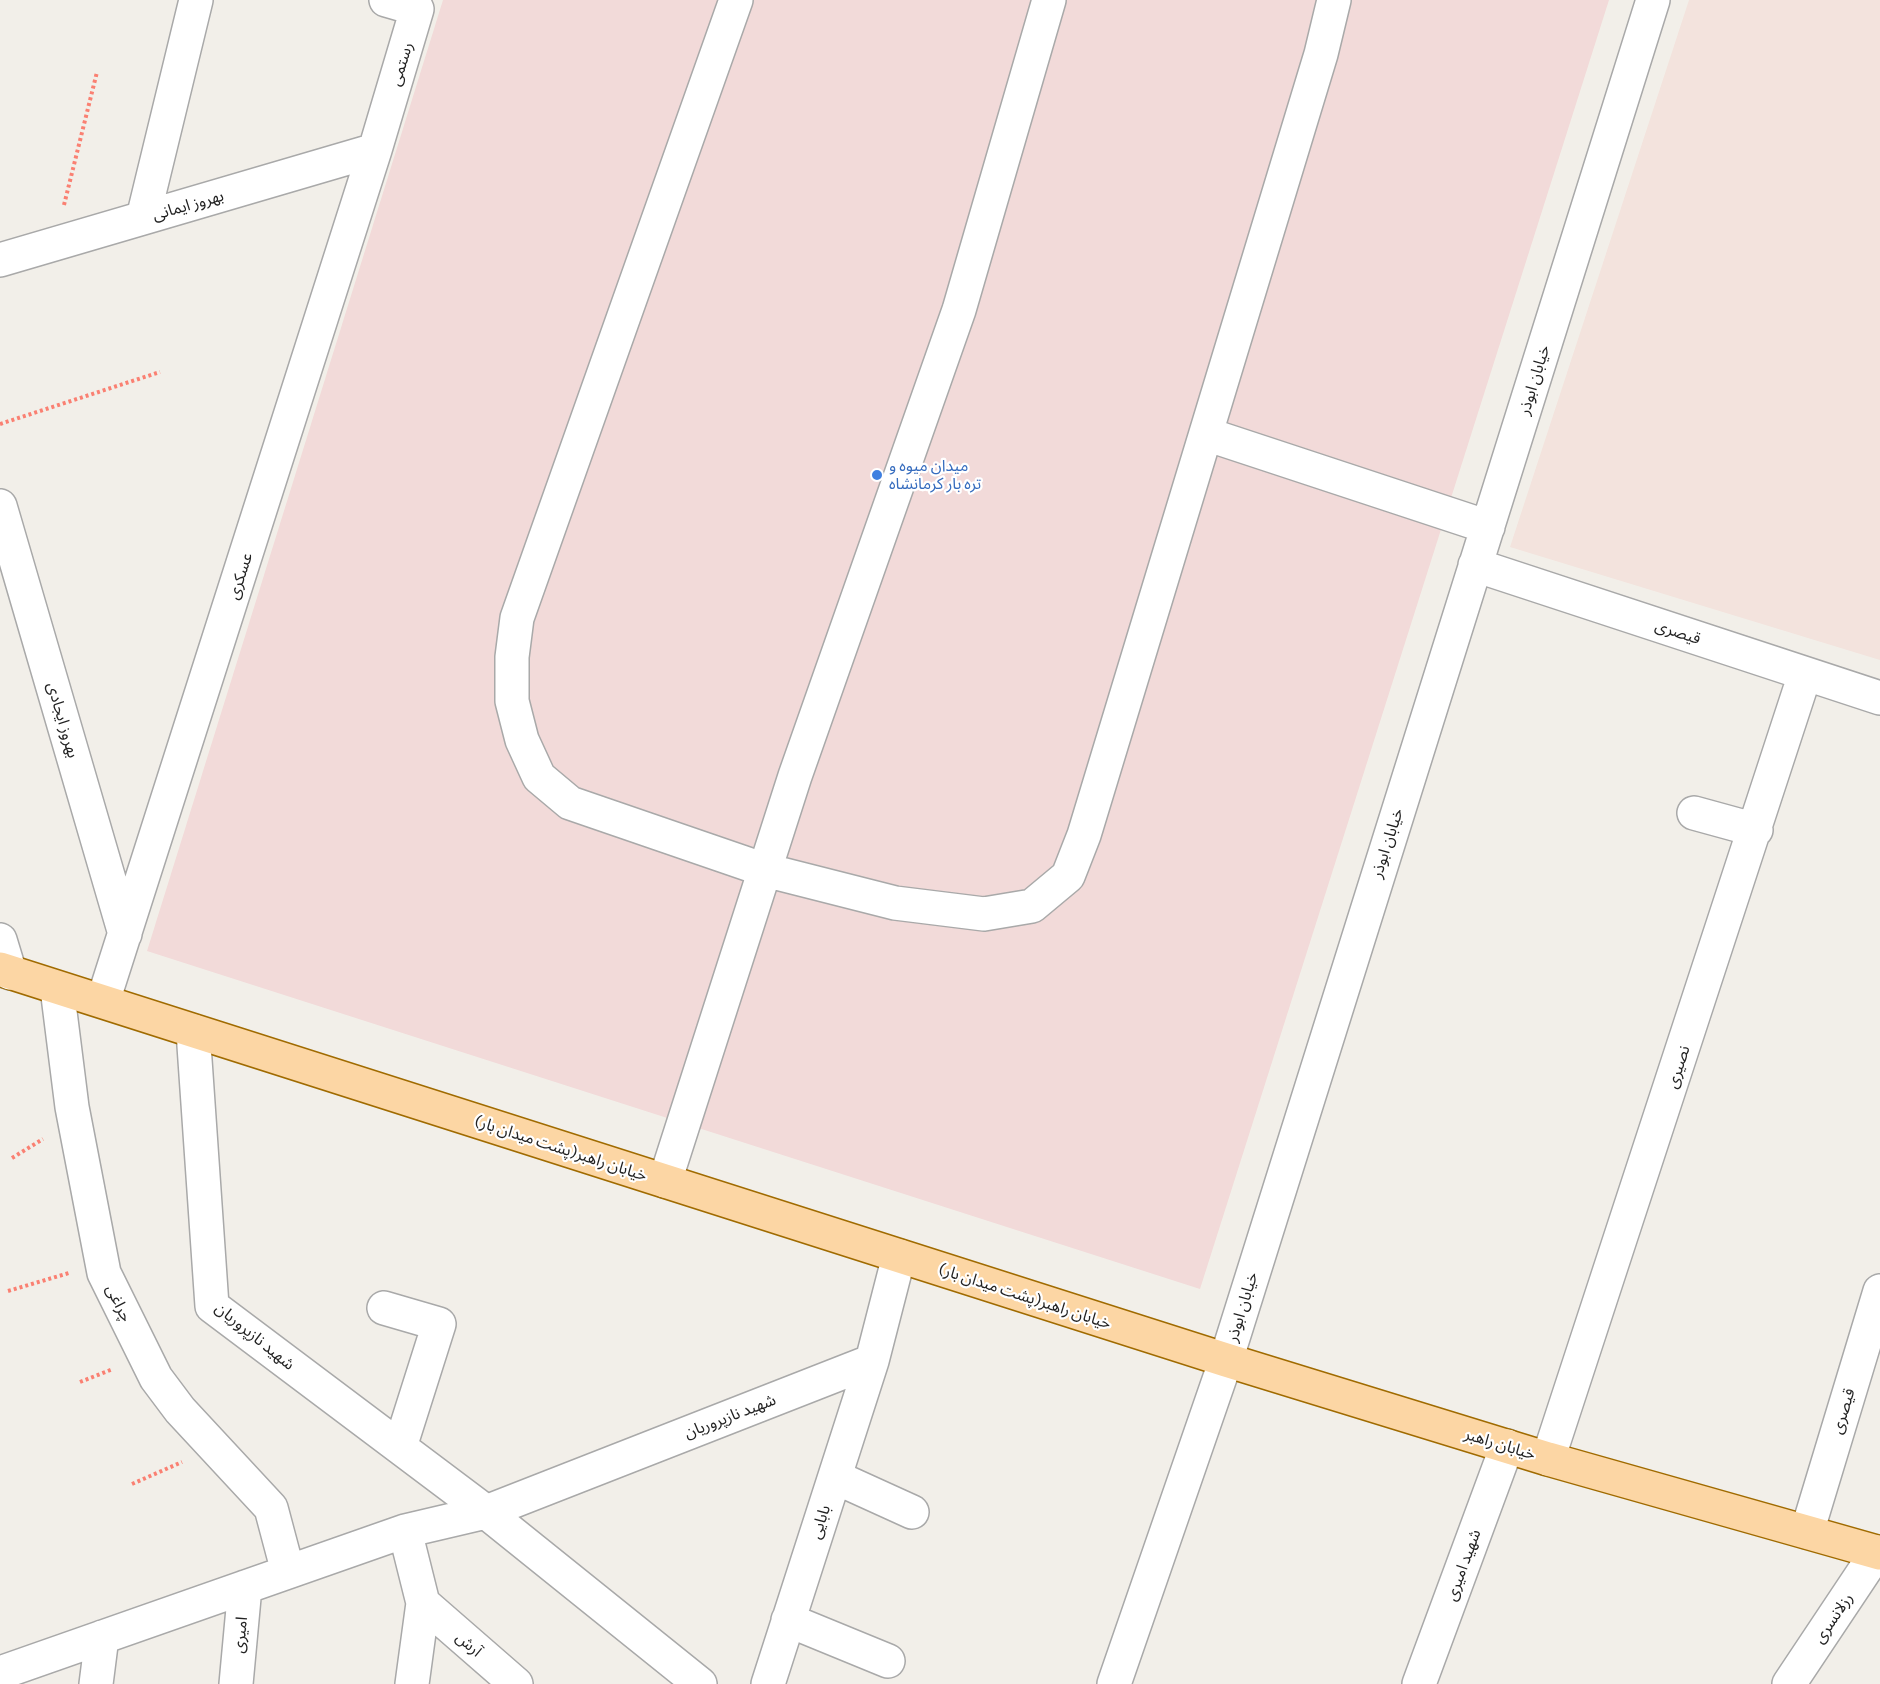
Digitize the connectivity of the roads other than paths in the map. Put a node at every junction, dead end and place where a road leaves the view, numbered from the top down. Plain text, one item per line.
1 (196, 0) edge
2 (386, 0) edge
3 (736, 0) edge
4 (1049, 0) edge
5 (1334, 0) edge
6 (1653, 0) edge
7 (375, 150) junction
8 (143, 218) junction
9 (0, 260) edge
10 (1206, 434) junction
11 (0, 506) edge
12 (1488, 527) junction
13 (1475, 566) junction
14 (1805, 674) junction
15 (1880, 698) edge
16 (1694, 813) dead end
17 (1756, 830) junction
18 (765, 870) junction
19 (126, 934) junction
20 (0, 940) edge
21 (5, 971) edge
22 (57, 988) junction
23 (103, 1001) junction
24 (193, 1031) junction
25 (665, 1182) junction
26 (899, 1256) junction
27 (1880, 1291) edge
28 (384, 1308) dead end
29 (1123, 1327) joint
30 (1226, 1360) junction
31 (872, 1361) junction
32 (1507, 1446) junction
33 (400, 1447) junction
34 (1548, 1459) junction
35 (835, 1477) junction
36 (486, 1512) junction
37 (912, 1512) dead end
38 (405, 1531) junction
39 (1807, 1532) junction
40 (1879, 1552) edge
41 (288, 1572) junction
42 (245, 1587) junction
43 (423, 1604) junction
44 (788, 1620) junction
45 (102, 1637) junction
46 (888, 1661) dead end
47 (0, 1673) edge
48 (96, 1684) edge
49 (236, 1684) edge
50 (412, 1684) edge
51 (516, 1684) edge
52 (700, 1684) edge
53 (768, 1684) edge
54 (1114, 1684) edge
55 (1419, 1684) edge
56 (1789, 1684) edge

1 - 8 street
2 - 7 street, رستمی
3 - 18 street
4 - 18 street
5 - 10 street
6 - 12 street, خیابان ابوذر
7 - 8 street, بهروز ایمانی
7 - 19 street, عسکری
8 - 9 street, بهروز ایمانی
10 - 12 street
10 - 18 street
11 - 19 street, بهروز ایجادی
12 - 13 street, خیابان ابوذر
13 - 14 street, قیصری
13 - 30 street, خیابان ابوذر
14 - 15 street, قیصری
14 - 17 street, نصیری
16 - 17 street
17 - 34 street, نصیری
18 - 25 street
19 - 23 street, عسکری
20 - 21 street
21 - 22 main road, خیابان راهبر(پشت میدان بار)
22 - 23 main road, خیابان راهبر(پشت میدان بار)
22 - 41 street, چراغی
23 - 24 main road, خیابان راهبر(پشت میدان بار)
24 - 25 main road, خیابان راهبر(پشت میدان بار)
24 - 33 street, شهید نازپروریان
25 - 26 main road, خیابان راهبر(پشت میدان بار)
26 - 29 main road, خیابان راهبر(پشت میدان بار)
26 - 31 street
27 - 39 street, قیصری
28 - 33 street
29 - 30 main road, خیابان راهبر
30 - 32 main road, خیابان راهبر
30 - 54 street, خیابان ابوذر
31 - 35 street, بابایی
31 - 36 street, شهید نازپروریان
32 - 34 main road, خیابان راهبر
32 - 55 street, شهید امیری
33 - 36 street, شهید نازپروریان
34 - 39 main road, خیابان راهبر
35 - 37 street
35 - 44 street, بابایی
36 - 38 street, شهید نازپروریان
36 - 52 street, شهید نازپروریان
38 - 41 street, شهید نازپروریان
38 - 43 street
39 - 40 main road, خیابان راهبر
40 - 56 street, رزلانسری
41 - 42 street, شهید نازپروریان
42 - 45 street, شهید نازپروریان
42 - 49 street, امیری
43 - 50 street
43 - 51 street, آرش
44 - 46 street
44 - 53 street, بابایی
45 - 47 street, شهید نازپروریان
45 - 48 street

